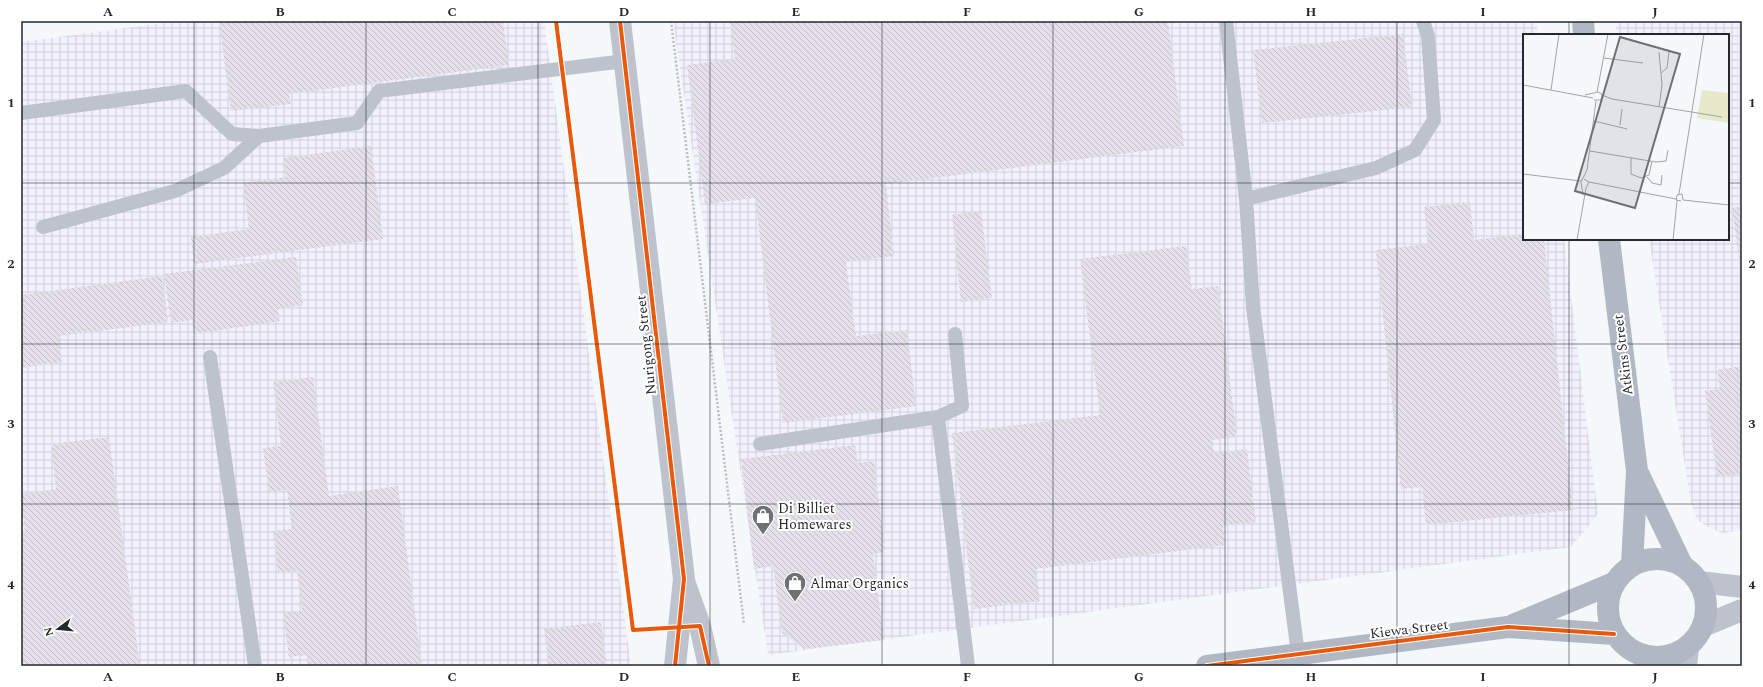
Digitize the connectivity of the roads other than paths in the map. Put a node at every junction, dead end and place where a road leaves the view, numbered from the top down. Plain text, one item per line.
1 (620, 21) edge
2 (1226, 21) edge
3 (1423, 21) edge
4 (1583, 21) edge
5 (1584, 34) edge
6 (625, 61) junction
7 (21, 113) edge
8 (259, 136) junction
9 (1246, 199) junction
10 (42, 227) dead end
11 (1609, 240) edge
12 (956, 334) dead end
13 (210, 357) dead end
14 (938, 417) junction
15 (760, 444) dead end
16 (1637, 470) junction
17 (1632, 564) junction
18 (1682, 565) junction
19 (684, 579) junction
20 (1699, 582) junction
21 (1614, 583) junction
22 (1742, 587) edge
23 (1742, 610) edge
24 (1703, 626) junction
25 (1508, 627) junction
26 (1614, 634) junction
27 (1298, 654) junction
28 (1687, 656) edge
29 (1645, 661) edge
30 (255, 666) edge
31 (675, 666) edge
32 (709, 666) edge
33 (968, 666) edge
34 (1207, 666) edge

1 - 6 street, Nurigong Street
2 - 9 lane
3 - 9 lane
4 - 5 street
6 - 8 lane
6 - 19 street, Nurigong Street
7 - 8 lane
8 - 10 lane
9 - 27 lane
11 - 16 street, Atkins Street
12 - 14 lane
13 - 30 lane
14 - 15 lane
14 - 33 lane
16 - 17 street, Atkins Street
16 - 18 street, Atkins Street
17 - 18 street
17 - 21 street
18 - 20 street
19 - 31 street, Nurigong Street
19 - 32 street, Nurigong Street
20 - 22 street
20 - 24 street
21 - 25 street, Kiewa Street
21 - 26 street
23 - 24 street
24 - 28 street
25 - 26 street, Kiewa Street
25 - 27 street, Kiewa Street
26 - 29 street
27 - 34 street, Kiewa Street
28 - 29 street

